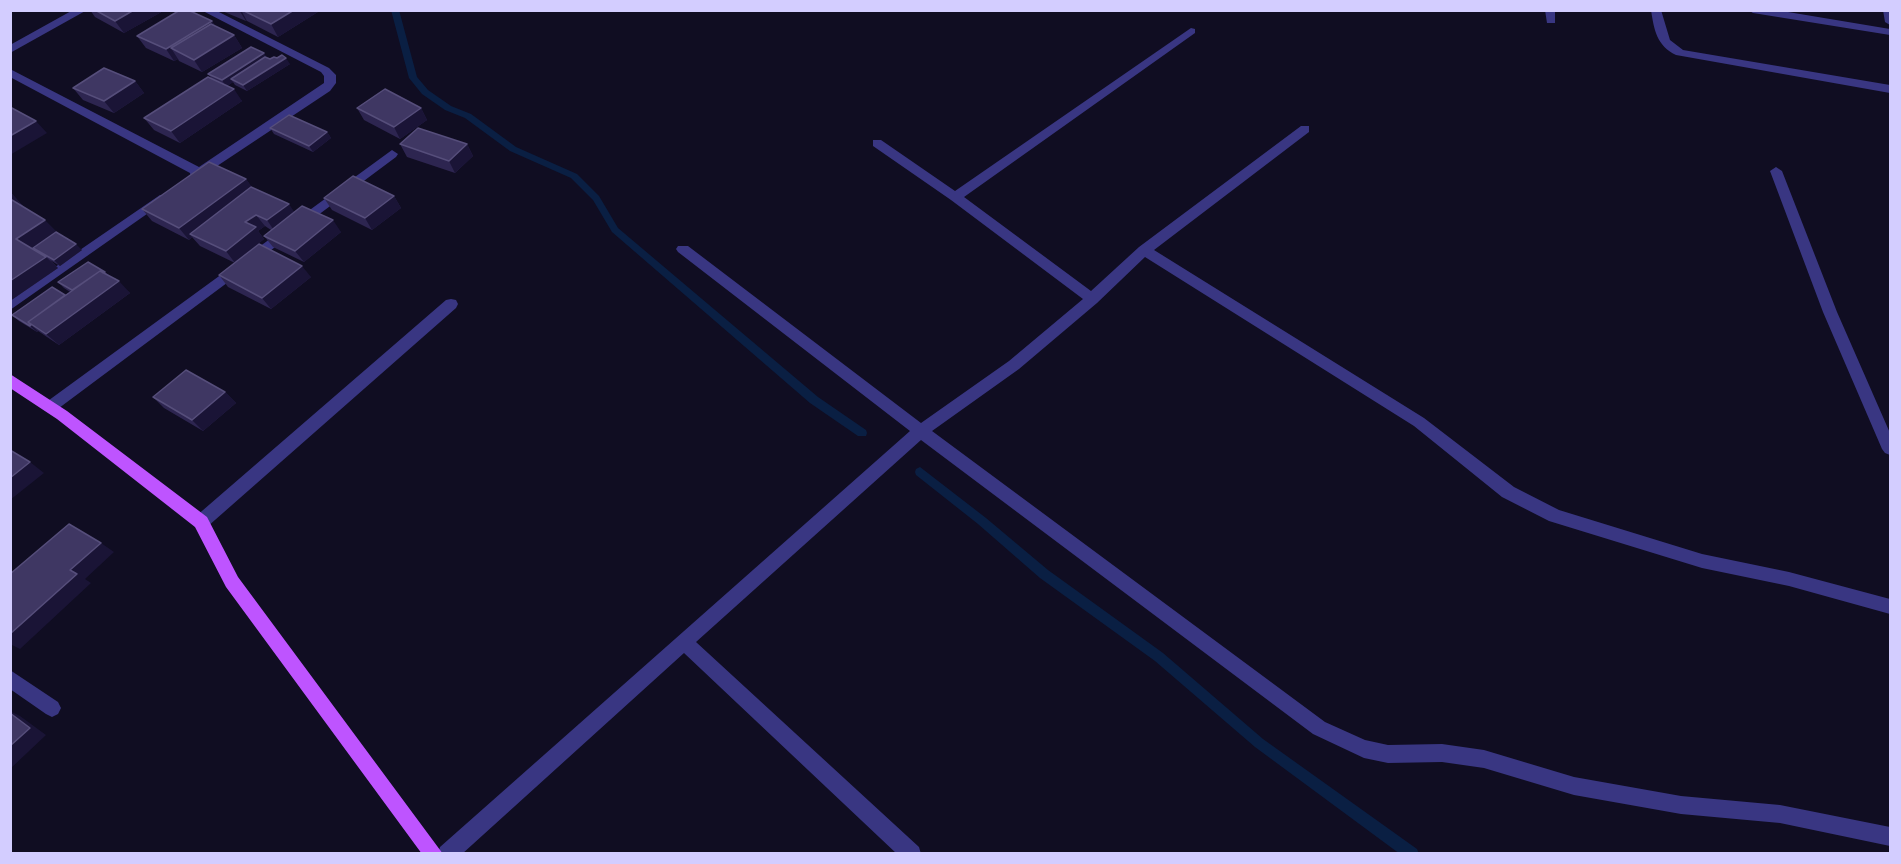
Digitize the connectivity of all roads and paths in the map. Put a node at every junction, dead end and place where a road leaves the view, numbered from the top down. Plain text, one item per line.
1 (82, 10) edge
2 (206, 10) edge
3 (1656, 10) edge
4 (1753, 10) edge
5 (1888, 10) edge
6 (1890, 22) edge
7 (1191, 31) dead end
8 (1890, 32) edge
9 (10, 50) edge
10 (10, 72) edge
11 (1890, 89) edge
12 (1305, 129) dead end
13 (877, 143) dead end
14 (392, 154) dead end
15 (1776, 171) dead end
16 (199, 172) junction
17 (955, 197) junction
18 (684, 249) dead end
19 (1144, 250) junction
20 (1092, 299) junction
21 (452, 304) dead end
22 (10, 305) edge
23 (10, 380) edge
24 (50, 407) junction
25 (921, 432) junction
26 (1890, 449) edge
27 (201, 522) junction
28 (1890, 607) edge
29 (685, 643) junction
30 (10, 678) edge
31 (52, 708) dead end
32 (1890, 837) edge
33 (434, 854) edge
34 (447, 854) edge
35 (912, 854) edge

1 - 9 street
2 - 16 street
3 - 11 street
4 - 8 street
5 - 6 street
7 - 17 street
10 - 16 street
12 - 19 street
13 - 17 street
14 - 24 street
15 - 26 street
16 - 22 street
17 - 20 street
18 - 25 street
19 - 20 street
19 - 28 street
20 - 25 street
21 - 27 street
23 - 24 main road
24 - 27 main road
25 - 29 street
25 - 32 street
27 - 33 main road
29 - 34 street
29 - 35 street
30 - 31 street

